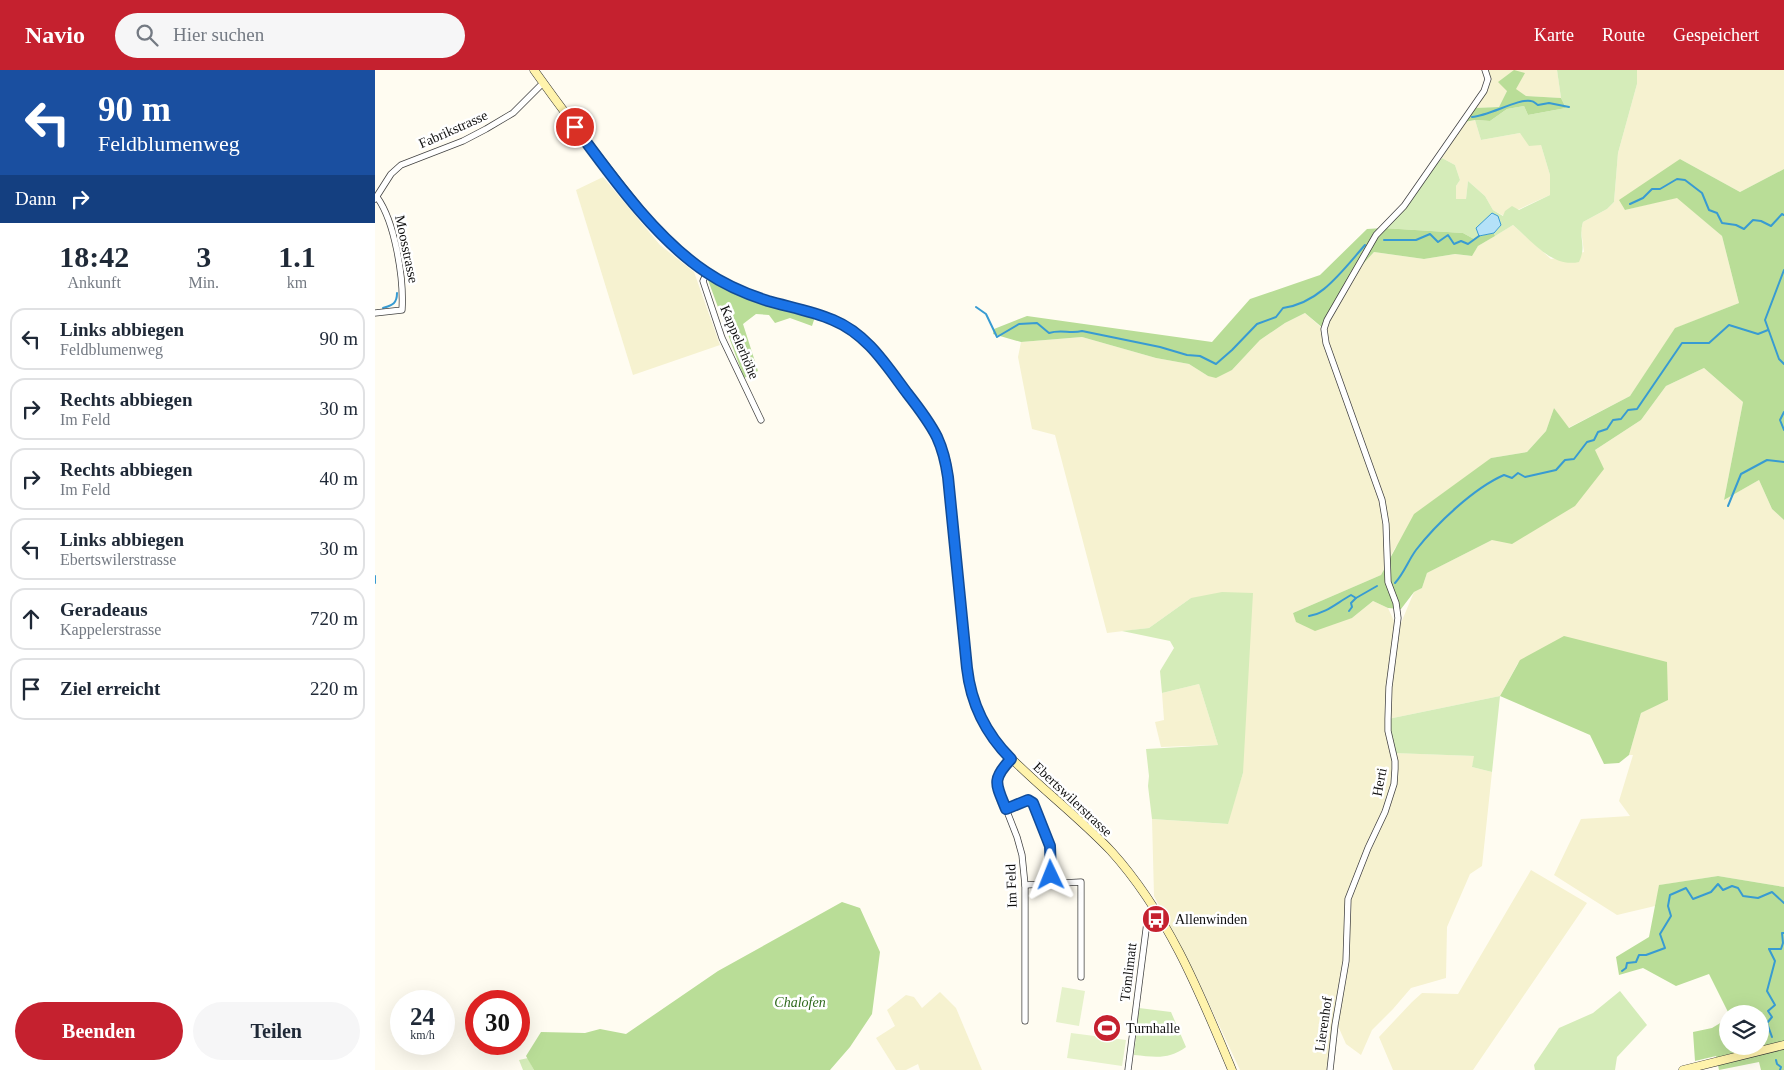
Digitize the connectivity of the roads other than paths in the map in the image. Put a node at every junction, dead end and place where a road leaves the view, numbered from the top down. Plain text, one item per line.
1 (534, 70) edge
2 (1485, 70) edge
3 (543, 83) junction
4 (376, 198) edge
5 (707, 272) junction
6 (375, 313) edge
7 (761, 420) dead end
8 (1011, 759) junction
9 (1006, 809) junction
10 (1051, 875) dead end
11 (1025, 885) junction
12 (1155, 909) junction
13 (1081, 977) dead end
14 (1342, 982) joint
15 (1025, 1021) dead end
16 (1784, 1045) edge
17 (1128, 1070) edge
18 (1231, 1070) edge
19 (1330, 1070) edge
20 (1683, 1070) edge

1 - 3 street, Ebertswilerstrasse
2 - 14 street, Herti
3 - 4 street, Fabrikstrasse
3 - 5 street, Ebertswilerstrasse
4 - 6 street, Moosstrasse
5 - 7 street, Kappelerhöhe
5 - 8 street, Ebertswilerstrasse
8 - 9 street, Im Feld
8 - 12 street, Ebertswilerstrasse
9 - 10 street
9 - 11 street, Im Feld
11 - 13 street
11 - 15 street, Im Feld
12 - 17 street, Tömlimatt
12 - 18 street, Ebertswilerstrasse
14 - 19 street, Lierenhof
16 - 20 street

